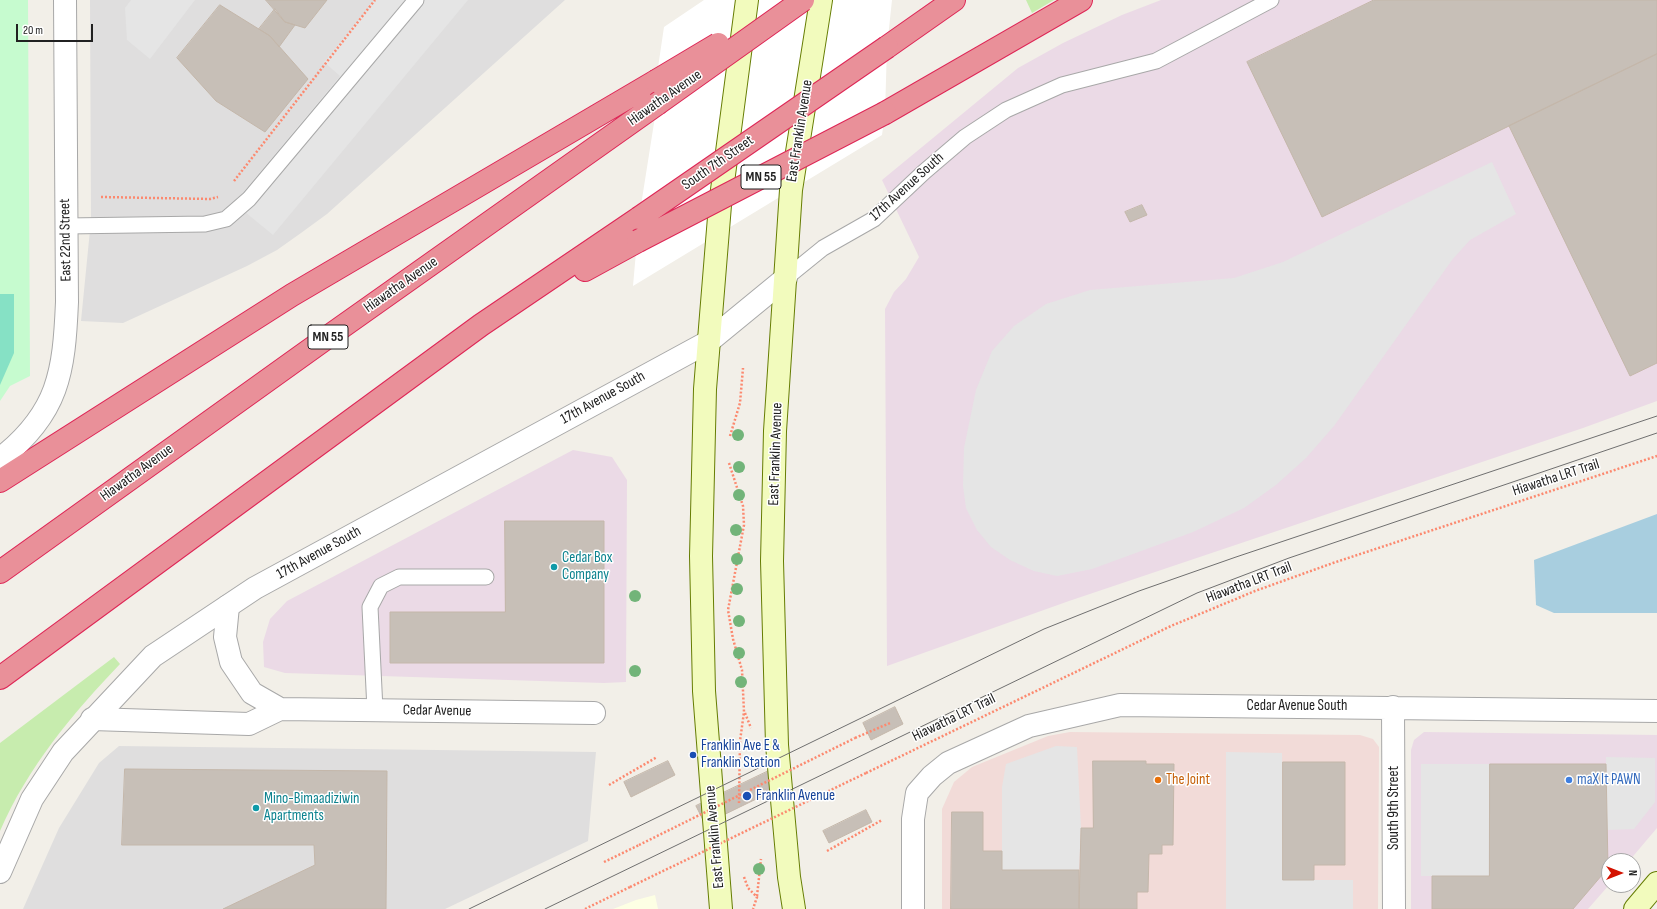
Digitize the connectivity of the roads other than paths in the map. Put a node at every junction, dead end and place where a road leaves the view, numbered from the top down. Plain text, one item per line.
1 (65, 0) edge
2 (416, 0) edge
3 (747, 0) edge
4 (794, 0) edge
5 (803, 0) edge
6 (821, 0) edge
7 (954, 0) edge
8 (1080, 0) edge
9 (1271, 0) edge
10 (66, 226) junction
11 (786, 278) junction
12 (481, 325) junction
13 (708, 342) junction
14 (0, 459) edge
15 (0, 482) edge
16 (0, 572) edge
17 (486, 577) dead end
18 (228, 606) junction
19 (0, 678) edge
20 (1393, 707) junction
21 (280, 709) junction
22 (375, 710) junction
23 (1657, 711) edge
24 (594, 713) dead end
25 (92, 719) junction
26 (0, 872) edge
27 (1657, 883) edge
28 (721, 909) edge
29 (794, 909) edge
30 (912, 909) edge
31 (1394, 909) edge
32 (1635, 909) edge

1 - 10 street, East 22nd Street
2 - 10 lane
3 - 13 main road, East Franklin Avenue
4 - 15 highway, bridge
5 - 16 highway, Hiawatha Avenue / MN 55, bridge
6 - 11 main road, East Franklin Avenue
7 - 12 highway, South 7th Street, bridge
8 - 12 highway, MN 55, bridge
9 - 11 lane, 17th Avenue South
10 - 14 street, East 22nd Street
11 - 13 street, 17th Avenue South
11 - 29 main road, East Franklin Avenue
12 - 19 highway, MN 55
13 - 18 street, 17th Avenue South
13 - 28 main road, East Franklin Avenue
17 - 22 lane
18 - 21 street, Cedar Avenue
18 - 25 street, 17th Avenue South
20 - 23 street, Cedar Avenue South
20 - 30 street, Cedar Avenue South
20 - 31 street, South 9th Street
21 - 22 street, Cedar Avenue
21 - 25 street, Cedar Avenue
22 - 24 street, Cedar Avenue
25 - 26 street, 17th Avenue South
27 - 32 main road

